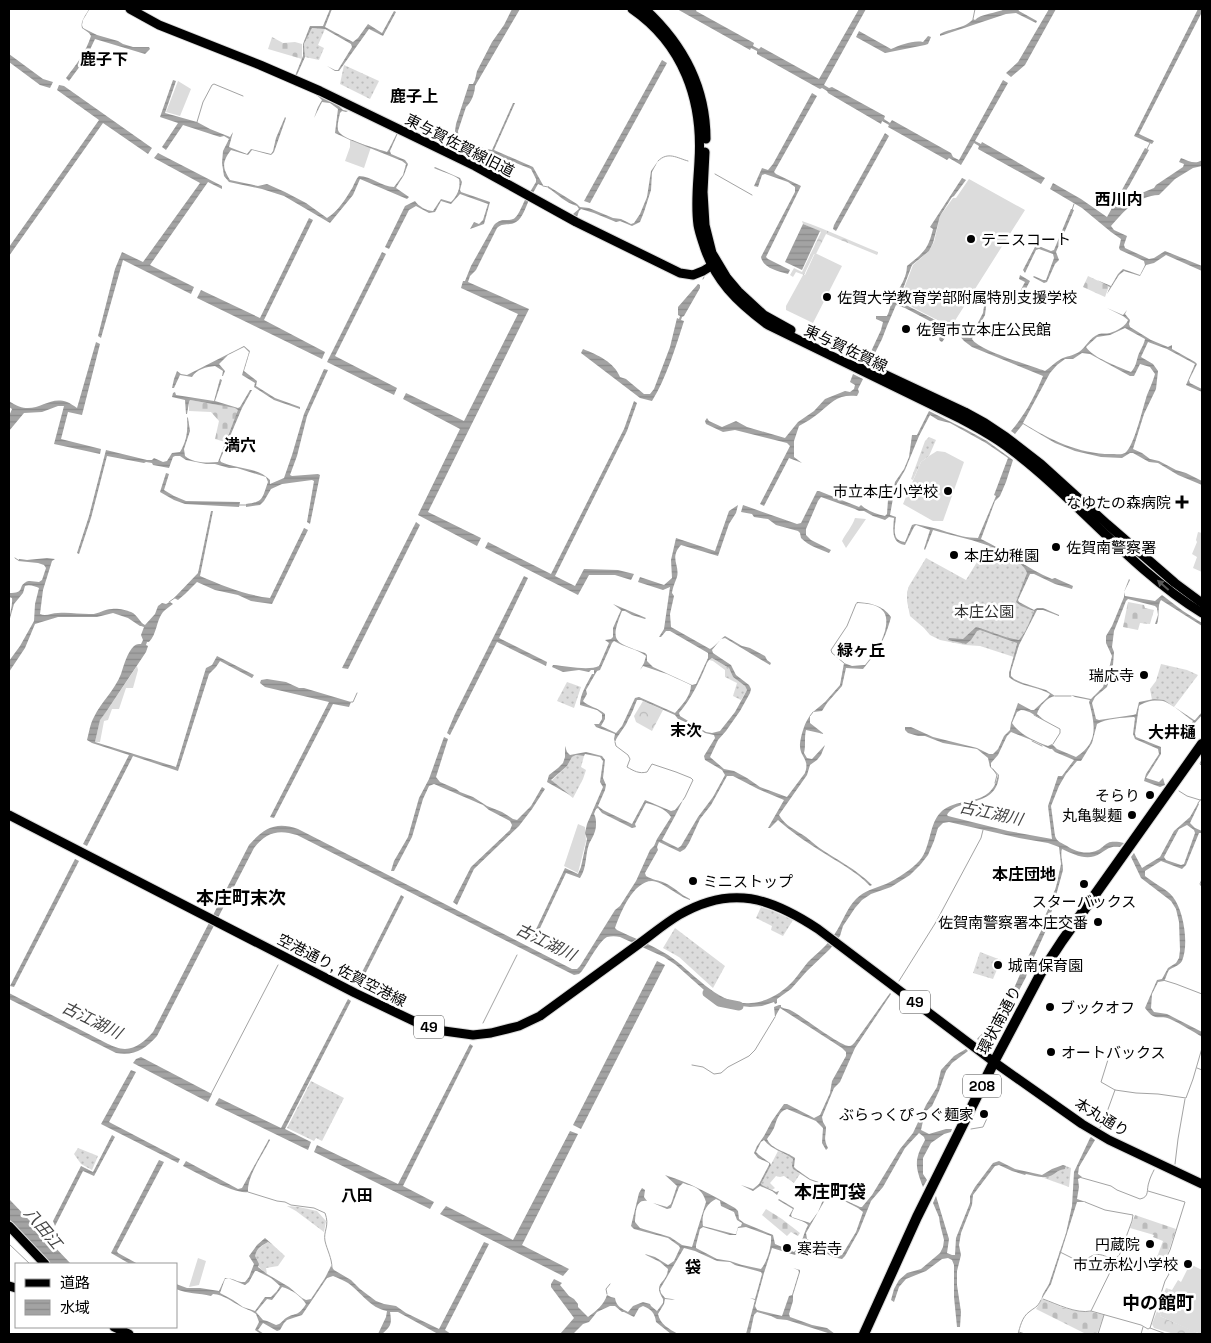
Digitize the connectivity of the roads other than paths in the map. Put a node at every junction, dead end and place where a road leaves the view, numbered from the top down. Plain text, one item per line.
1 (130, 9) edge
2 (632, 9) edge
3 (645, 9) edge
4 (715, 264) junction
5 (1202, 603) edge
6 (1202, 613) edge
7 (1202, 744) edge
8 (9, 815) edge
9 (994, 1062) junction
10 (1202, 1184) edge
11 (9, 1226) edge
12 (44, 1263) edge
13 (116, 1328) edge
14 (129, 1334) edge
15 (864, 1334) edge

1 - 4 main road, 東与賀佐賀線旧道
2 - 4 main road, 東与賀佐賀線
3 - 4 main road, 東与賀佐賀線
4 - 5 main road, 東与賀佐賀線
6 -> 4 main road, 東与賀佐賀線
7 - 9 highway, 環状南通り / 208
8 - 9 main road, 空港通り, 佐賀空港線 / 49
9 - 10 main road, 本丸通り / 49
9 - 15 highway, 環状南通り / 208
11 - 12 main road
13 - 14 main road

